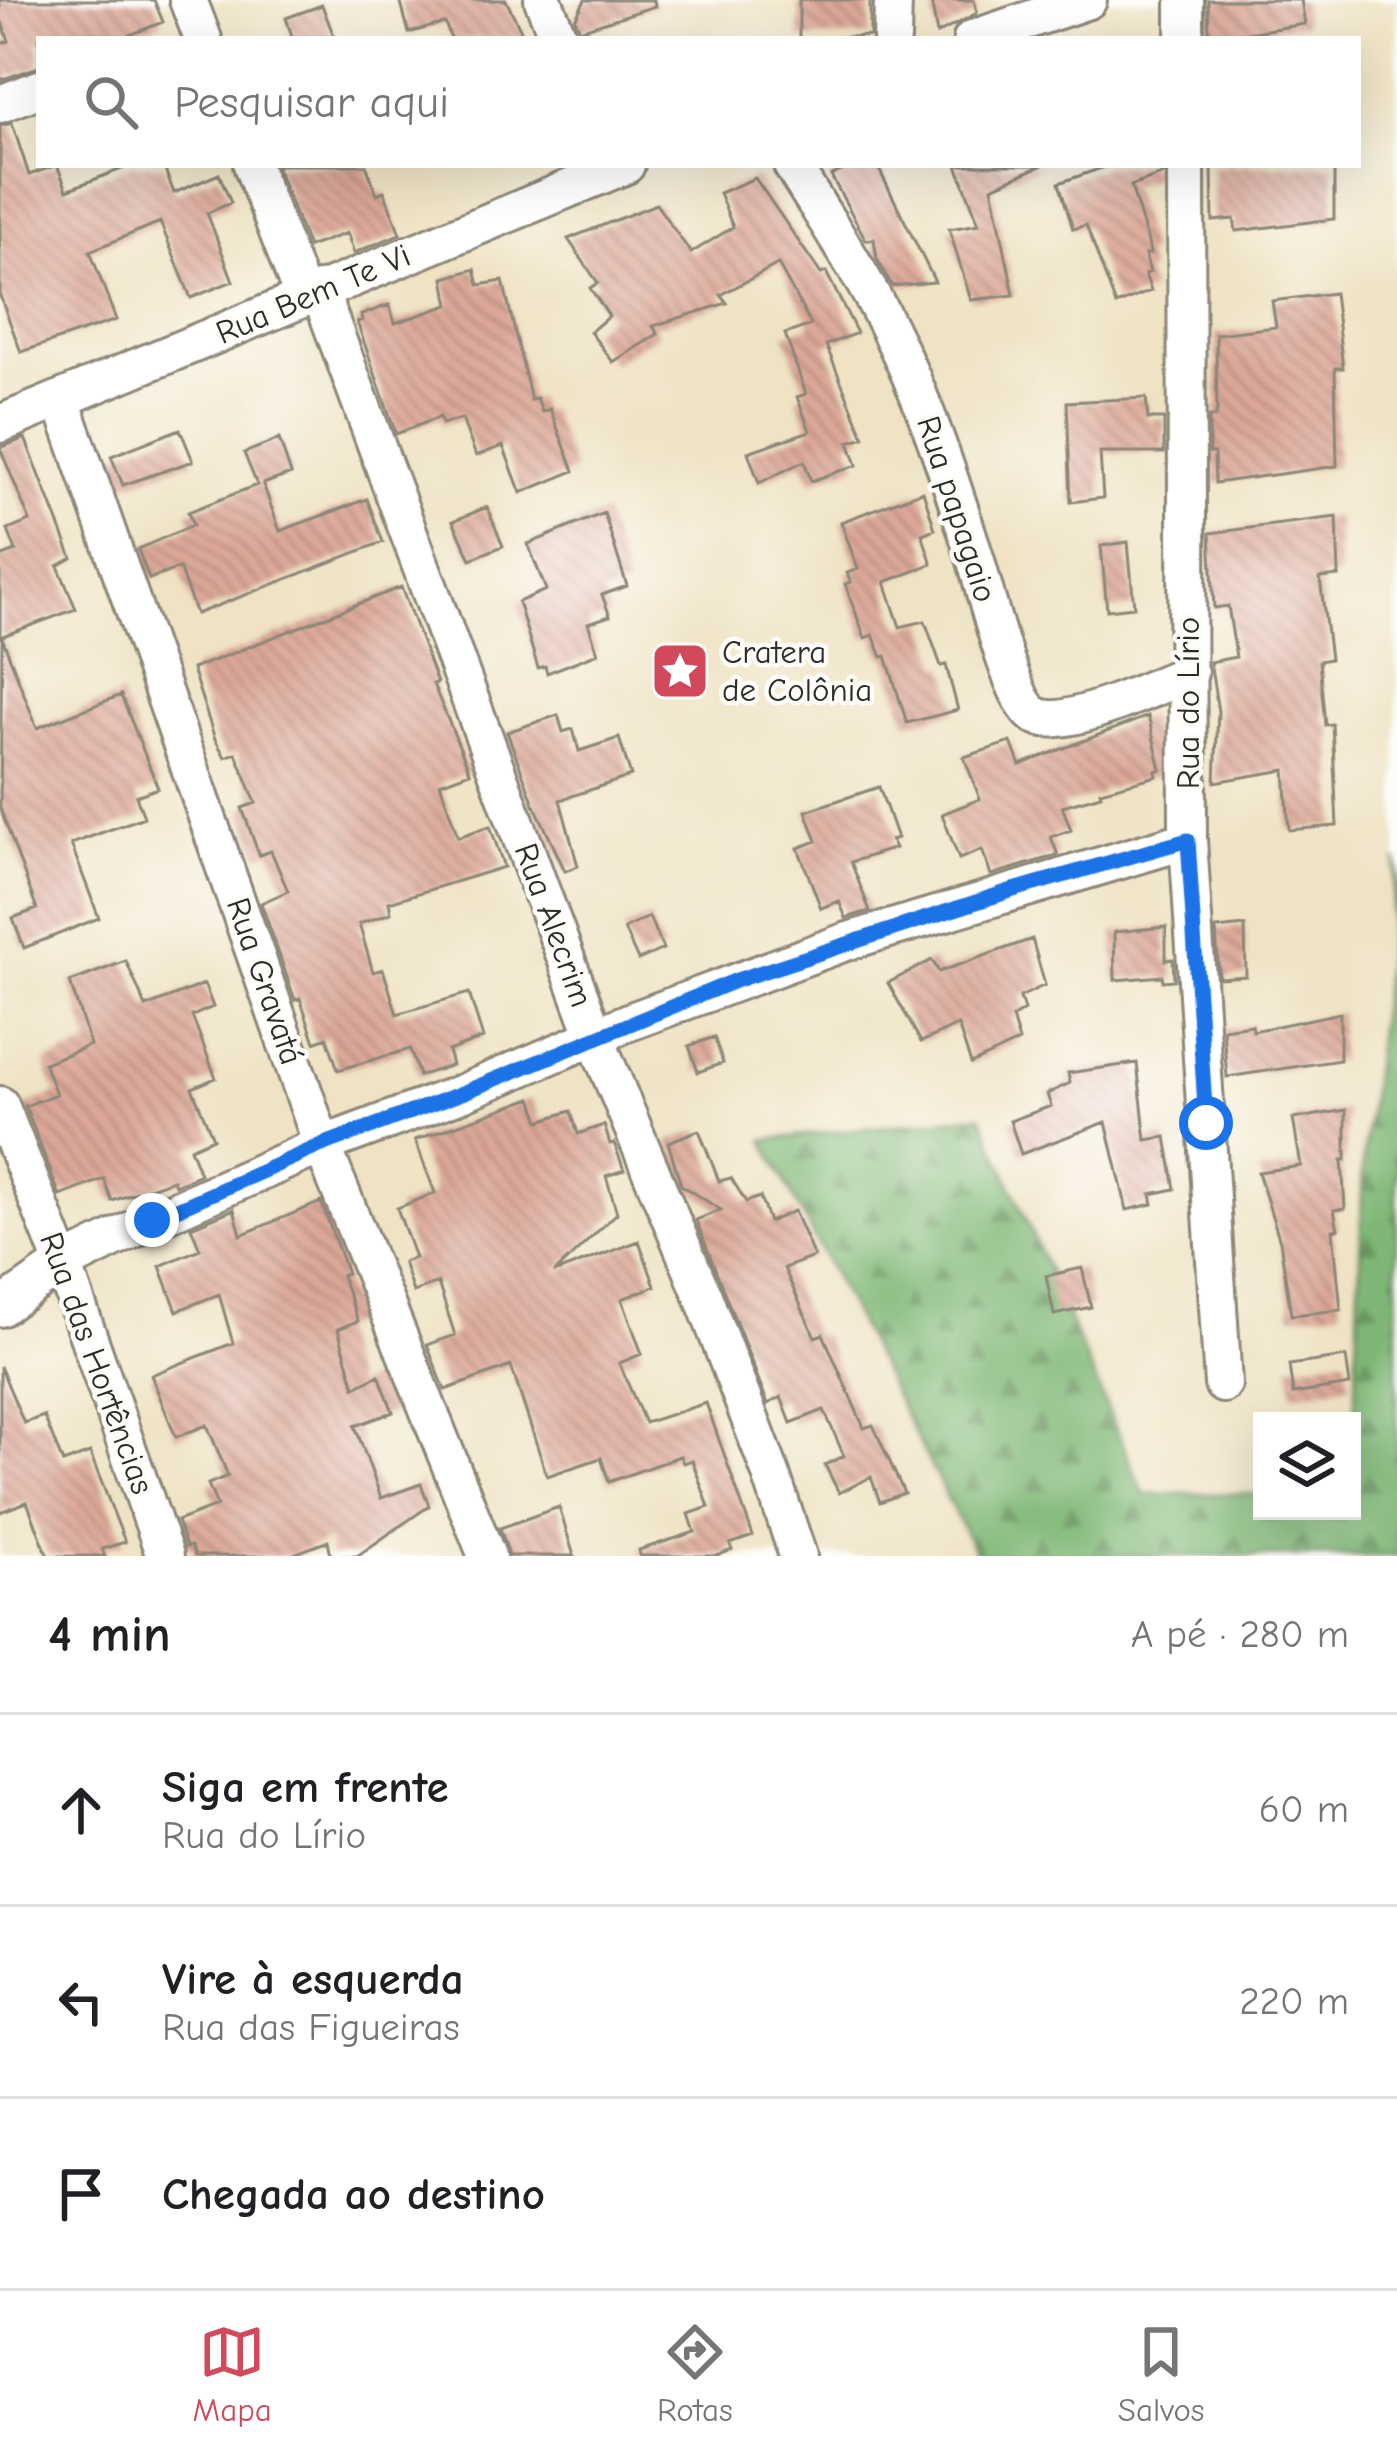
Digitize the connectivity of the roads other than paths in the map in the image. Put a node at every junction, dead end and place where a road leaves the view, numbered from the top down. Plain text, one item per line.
1 (543, 0) edge
2 (893, 0) edge
3 (1088, 0) edge
4 (1185, 0) edge
5 (558, 36) edge
6 (892, 36) edge
7 (981, 36) edge
8 (1185, 36) edge
9 (36, 90) edge
10 (0, 104) edge
11 (253, 168) edge
12 (614, 168) edge
13 (794, 168) edge
14 (1186, 168) edge
15 (311, 293) junction
16 (61, 400) junction
17 (0, 424) edge
18 (1189, 674) junction
19 (1188, 840) junction
20 (595, 1037) junction
21 (0, 1105) edge
22 (322, 1145) junction
23 (63, 1264) junction
24 (0, 1308) edge
25 (1223, 1384) dead end
26 (165, 1556) edge
27 (487, 1556) edge
28 (797, 1556) edge

1 - 5 street
2 - 6 street
3 - 7 street
4 - 8 street
9 - 10 street
11 - 15 street, Rua Alecrim
12 - 15 street, Rua Bem Te Vi
13 - 18 street, Rua papagaio
14 - 18 street, Rua do Lírio
15 - 16 street, Rua Bem Te Vi
15 - 20 street, Rua Alecrim
16 - 17 street, Rua Bem Te Vi
16 - 22 street, Rua Gravatá
18 - 19 street, Rua do Lírio
19 - 20 street
19 - 25 street, Rua do Lírio
20 - 22 street
20 - 28 street, Rua Alecrim
21 - 23 street, Rua das Hortências
22 - 23 street
22 - 27 street, Rua Gravatá
23 - 24 street
23 - 26 street, Rua das Hortências

